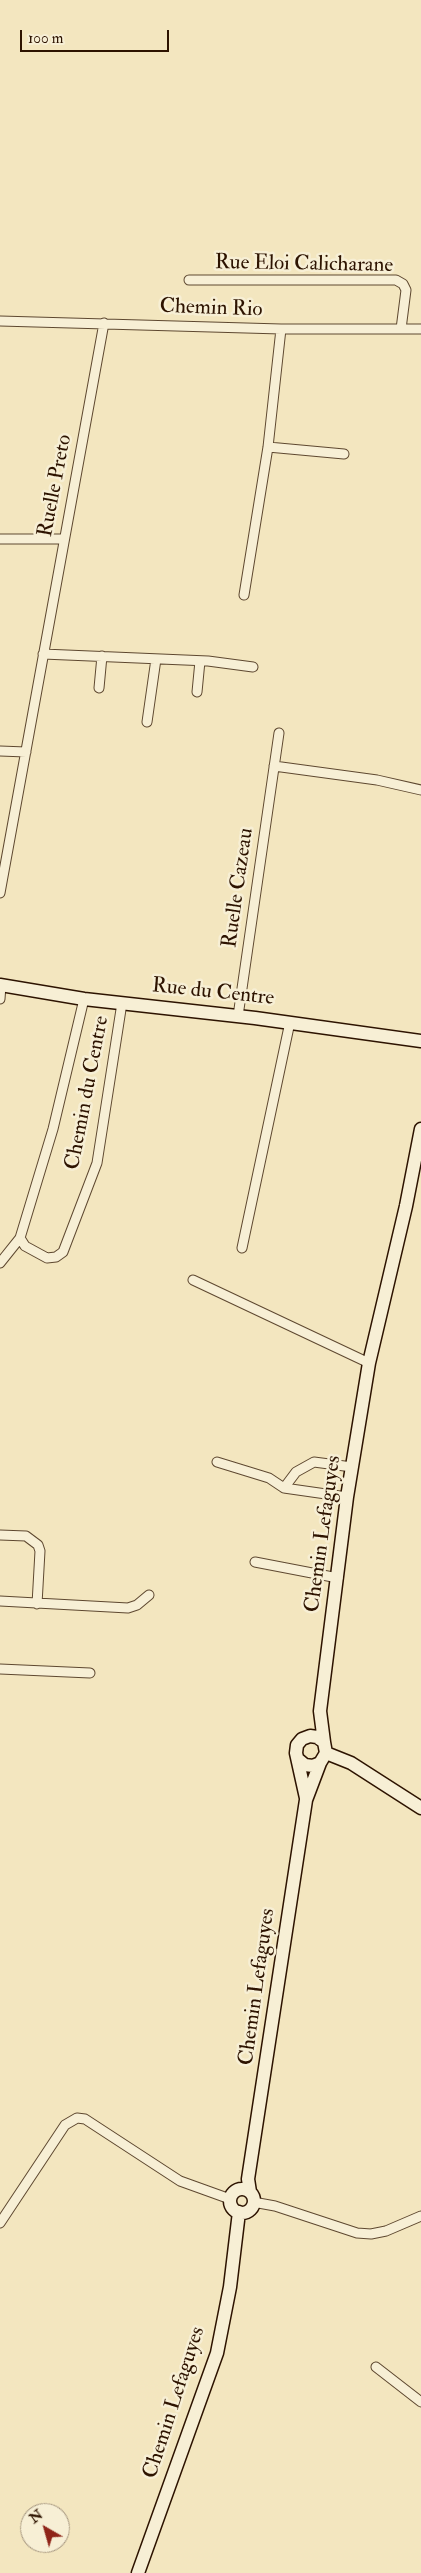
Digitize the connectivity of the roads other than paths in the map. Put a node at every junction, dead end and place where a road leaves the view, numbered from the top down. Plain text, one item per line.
1 (189, 280) dead end
2 (0, 321) edge
3 (104, 324) junction
4 (281, 328) junction
5 (401, 329) junction
6 (421, 329) edge
7 (268, 447) junction
8 (344, 454) dead end
9 (0, 539) edge
10 (64, 539) junction
11 (244, 595) dead end
12 (43, 654) junction
13 (102, 656) junction
14 (156, 659) junction
15 (200, 661) junction
16 (253, 667) dead end
17 (99, 688) dead end
18 (197, 692) dead end
19 (147, 722) dead end
20 (279, 732) dead end
21 (0, 751) edge
22 (26, 752) junction
23 (274, 766) junction
24 (421, 790) edge
25 (0, 893) edge
26 (1, 985) edge
27 (0, 999) edge
28 (84, 999) junction
29 (122, 1003) junction
30 (238, 1016) junction
31 (290, 1022) junction
32 (421, 1041) edge
33 (421, 1129) edge
34 (20, 1238) junction
35 (242, 1248) dead end
36 (0, 1263) edge
37 (193, 1280) dead end
38 (369, 1363) junction
39 (217, 1462) dead end
40 (352, 1467) junction
41 (284, 1488) junction
42 (347, 1496) junction
43 (0, 1535) edge
44 (254, 1562) dead end
45 (338, 1578) junction
46 (149, 1595) dead end
47 (0, 1601) edge
48 (37, 1604) junction
49 (0, 1668) edge
50 (90, 1673) dead end
51 (320, 1711) junction
52 (302, 1739) junction
53 (324, 1753) junction
54 (299, 1760) junction
55 (306, 1800) junction
56 (421, 1808) edge
57 (248, 2179) junction
58 (234, 2194) junction
59 (252, 2197) junction
60 (240, 2212) junction
61 (421, 2216) edge
62 (0, 2224) edge
63 (376, 2367) dead end
64 (421, 2402) edge
65 (138, 2573) edge

1 - 5 street, Rue Eloi Calicharane
2 - 3 street, Chemin Rio
3 - 4 street, Chemin Rio
3 - 10 street, Ruelle Preto
4 - 5 street, Chemin Rio
4 - 7 street
5 - 6 street, Chemin Rio
7 - 8 street
7 - 11 street
9 - 10 street
10 - 12 street, Ruelle Preto
12 - 13 street
12 - 22 street, Ruelle Preto
13 - 14 street
13 - 17 street
14 - 15 street
14 - 19 street
15 - 16 street
15 - 18 street
20 - 23 street, Ruelle Cazeau
21 - 22 street
22 - 25 street, Ruelle Preto
23 - 24 street
23 - 30 street, Ruelle Cazeau
26 - 27 street
26 - 28 main road, Rue du Centre
28 - 29 main road, Rue du Centre
28 - 34 street, Chemin du Centre
29 - 30 main road, Rue du Centre
29 - 34 street, Chemin du Centre
30 - 31 main road, Rue du Centre
31 - 32 main road, Rue du Centre
31 - 35 street
33 - 38 main road, Chemin Lefaguyes
34 - 36 street, Chemin du Centre
37 - 38 street
38 - 40 main road, Chemin Lefaguyes
39 - 41 street
40 - 41 street
40 - 42 main road, Chemin Lefaguyes
41 - 42 street
42 - 45 main road, Chemin Lefaguyes
43 - 48 street
44 - 45 street
45 - 51 main road, Chemin Lefaguyes
46 - 48 street
47 - 48 street
49 - 50 street
51 - 52 main road, Chemin Lefaguyes
51 - 53 main road, Chemin Lefaguyes
52 - 53 main road
52 - 54 main road
53 - 54 main road
53 - 55 main road, Chemin Lefaguyes
53 - 56 main road
54 - 55 main road, Chemin Lefaguyes
55 - 57 main road, Chemin Lefaguyes
57 - 58 main road
57 - 59 main road, Chemin Lefaguyes
58 - 59 main road
58 - 60 main road
58 - 62 street
59 - 60 main road
59 - 61 street
60 - 65 main road, Chemin Lefaguyes
63 - 64 street

